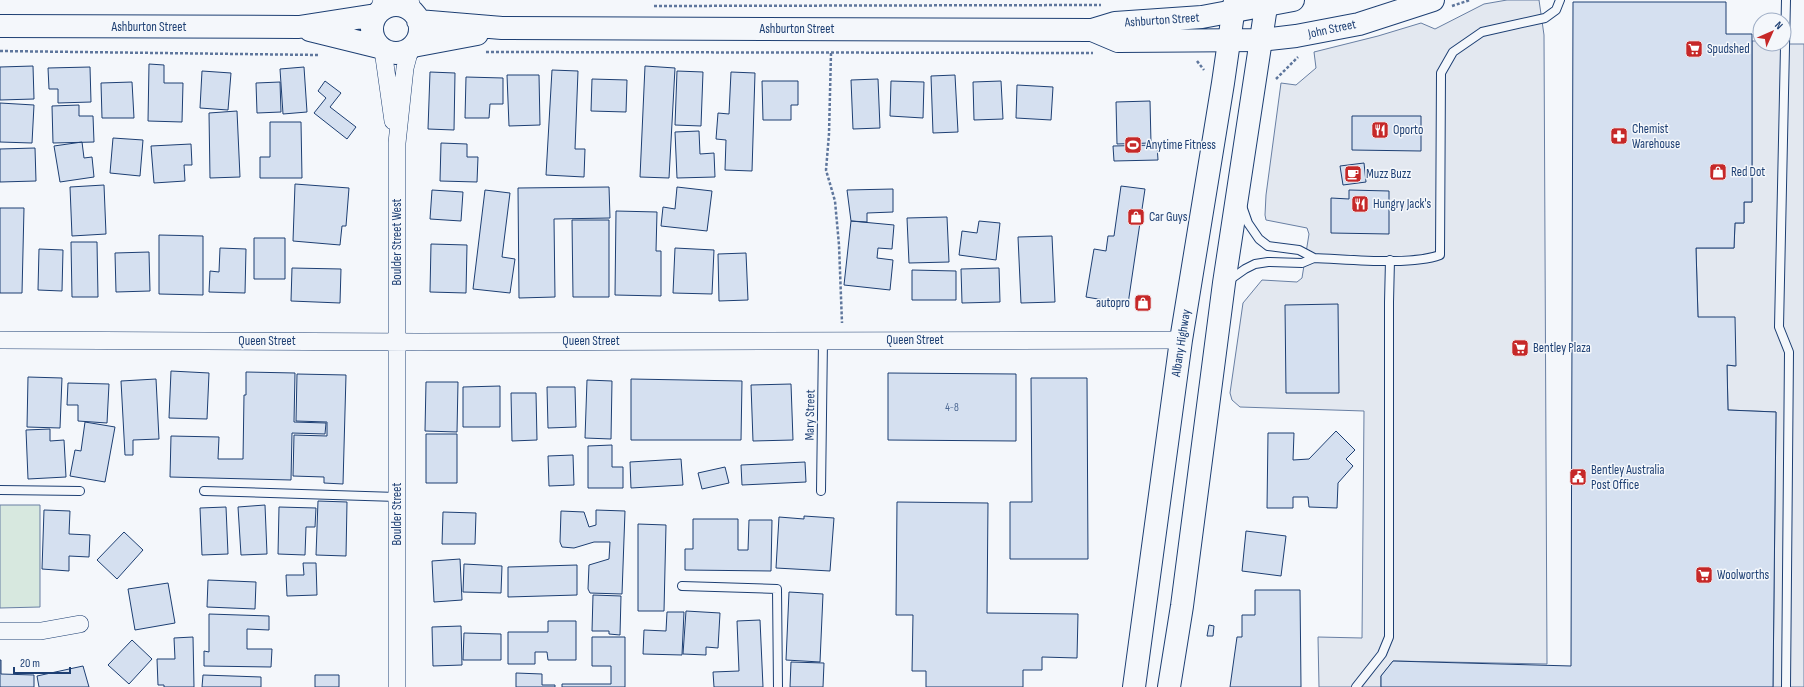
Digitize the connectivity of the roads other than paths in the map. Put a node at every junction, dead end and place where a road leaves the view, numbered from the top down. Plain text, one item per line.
1 (1293, 0) edge
2 (1433, 0) edge
3 (1560, 0) edge
4 (1786, 0) edge
5 (1266, 3) edge
6 (1234, 6) edge
7 (379, 9) edge
8 (414, 11) edge
9 (0, 26) edge
10 (299, 27) junction
11 (502, 28) junction
12 (1092, 30) junction
13 (1261, 40) junction
14 (1228, 42) junction
15 (412, 47) junction
16 (381, 48) junction
17 (397, 143) junction
18 (1238, 197) junction
19 (1314, 258) junction
20 (1390, 260) junction
21 (1224, 283) junction
22 (0, 340) edge
23 (823, 340) junction
24 (1181, 340) junction
25 (398, 342) junction
26 (0, 490) edge
27 (821, 490) dead end
28 (80, 491) dead end
29 (204, 491) dead end
30 (397, 497) junction
31 (682, 586) dead end
32 (80, 624) dead end
33 (0, 631) edge
34 (397, 687) edge
35 (778, 687) edge
36 (1134, 687) edge
37 (1169, 687) edge
38 (1356, 687) edge
39 (1786, 687) edge

1 - 5 main road
2 - 13 main road, John Street
3 - 20 lane
4 - 39 lane
5 - 6 main road
5 - 13 main road
6 - 12 main road, Ashburton Street
6 - 14 main road, Albany Highway
7 - 8 main road
7 - 10 main road, Ashburton Street
7 - 16 main road
8 - 11 main road, Ashburton Street
8 - 15 main road
9 - 10 main road, Ashburton Street
10 - 16 main road, Ashburton Street
11 - 12 main road, Ashburton Street
11 - 15 main road, Ashburton Street
12 - 14 main road, Ashburton Street
13 - 14 main road, John Street
13 - 18 main road
14 - 24 main road, Albany Highway
15 - 16 main road
15 - 17 street, Boulder Street West
16 - 17 street, Boulder Street West
17 - 25 street, Boulder Street West
18 - 19 lane
18 - 21 main road
19 - 20 lane
19 - 21 lane
20 - 38 lane
21 - 37 main road
22 - 25 street, Queen Street
23 - 24 street, Queen Street
23 - 25 street, Queen Street
23 - 27 lane, Mary Street
24 - 36 main road, Albany Highway
25 - 30 street, Boulder Street
26 - 28 lane
29 - 30 lane
30 - 34 street, Boulder Street
31 - 35 lane
32 - 33 street

